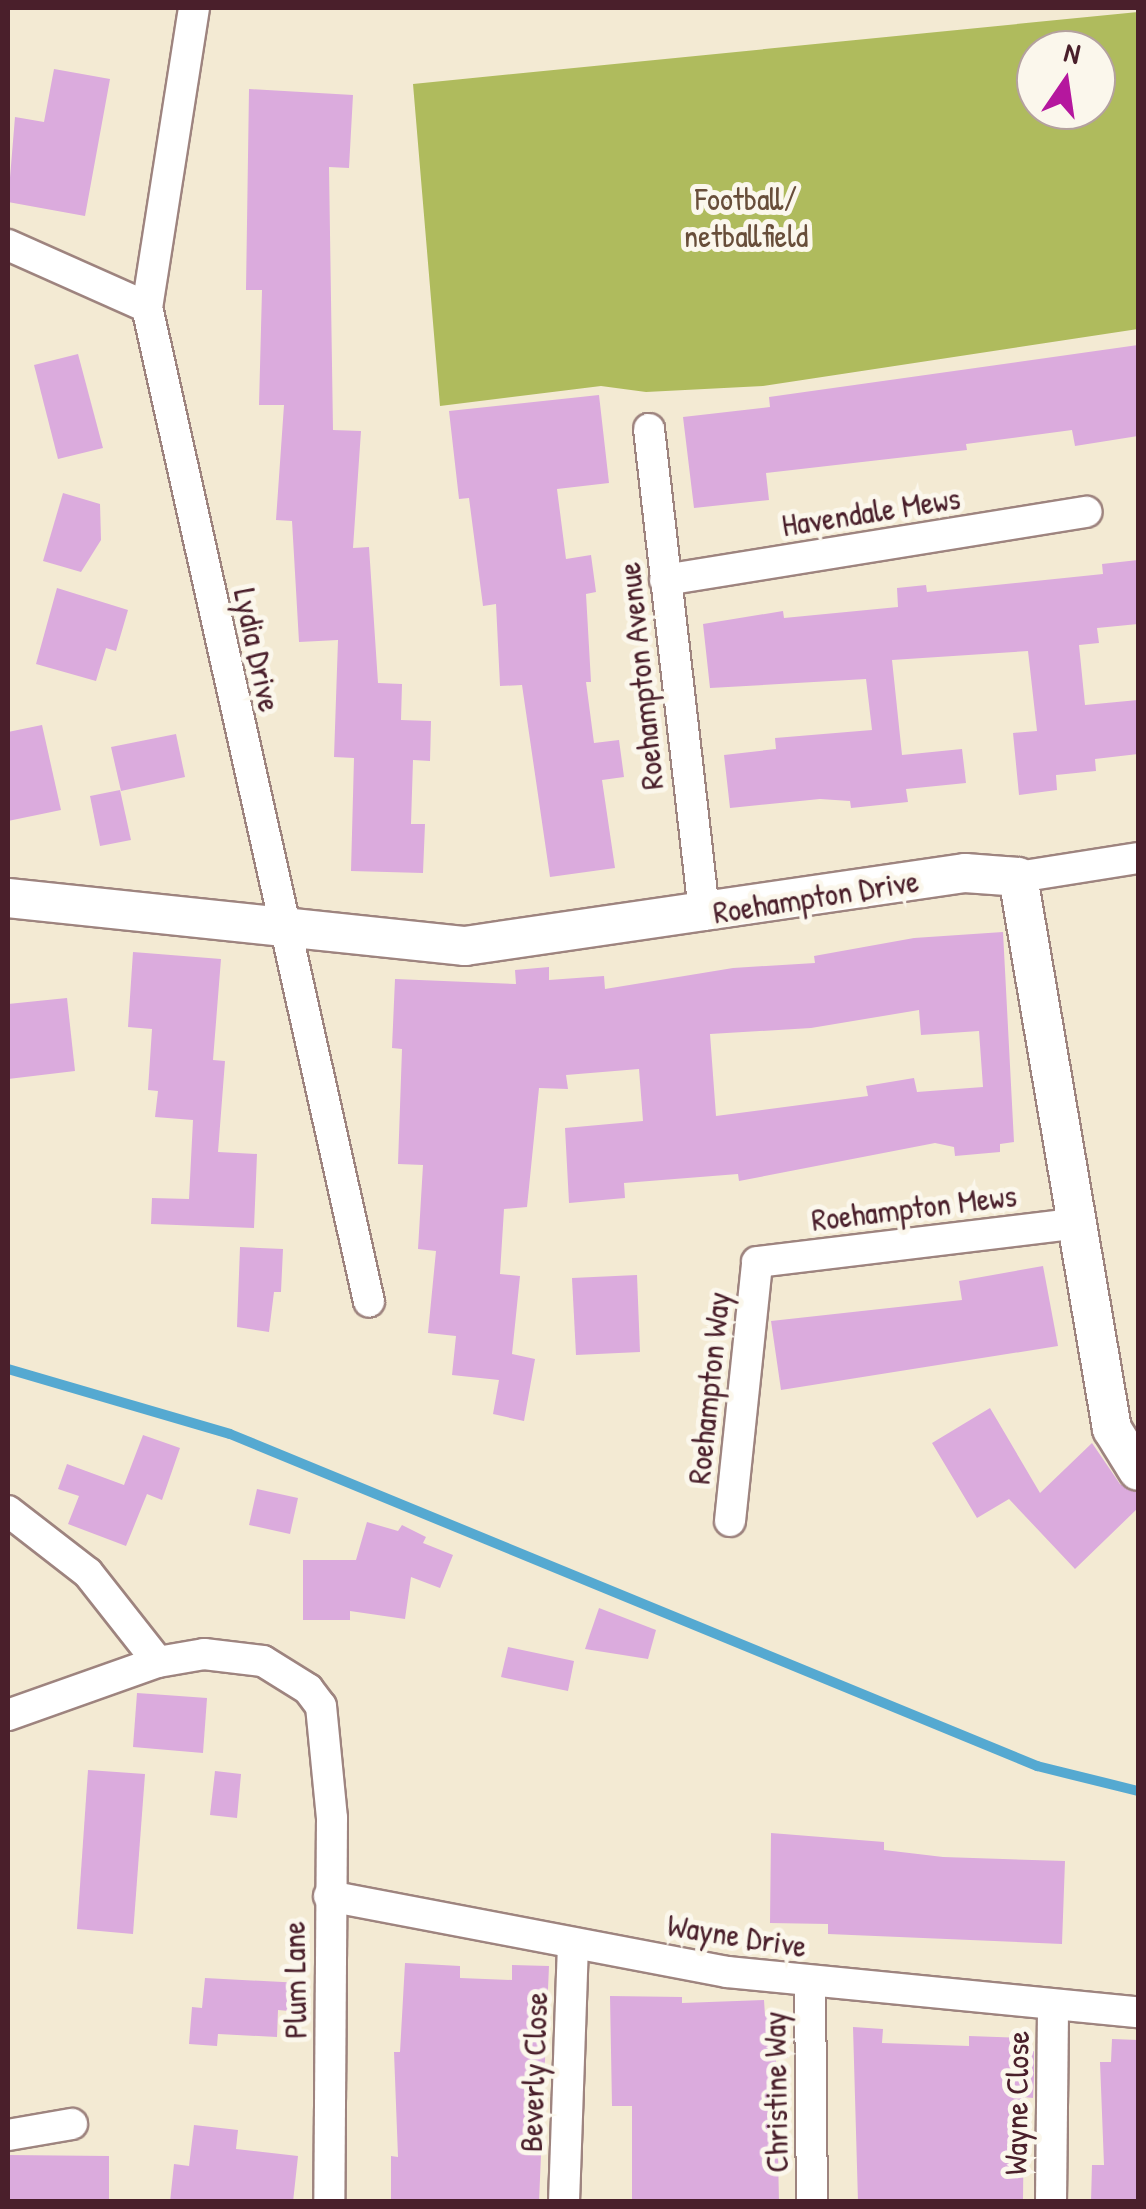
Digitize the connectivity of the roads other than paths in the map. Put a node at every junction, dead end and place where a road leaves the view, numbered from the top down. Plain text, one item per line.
1 (194, 8) edge
2 (8, 245) edge
3 (146, 307) junction
4 (649, 430) dead end
5 (1087, 512) dead end
6 (665, 580) junction
7 (1138, 858) edge
8 (1018, 877) junction
9 (8, 898) edge
10 (704, 914) junction
11 (282, 927) junction
12 (1080, 1224) junction
13 (757, 1262) joint
14 (369, 1302) dead end
15 (1138, 1470) edge
16 (8, 1511) edge
17 (730, 1520) dead end
18 (158, 1662) junction
19 (8, 1715) edge
20 (329, 1896) junction
21 (573, 1944) junction
22 (810, 1982) junction
23 (1053, 2006) junction
24 (1138, 2012) edge
25 (72, 2124) dead end
26 (8, 2135) edge
27 (330, 2202) edge
28 (564, 2202) edge
29 (812, 2202) edge
30 (1051, 2202) edge

1 - 3 street, Lydia Drive
2 - 3 street
3 - 11 street, Lydia Drive
4 - 6 street, Roehampton Avenue
5 - 6 street, Havendale Mews
6 - 10 street, Roehampton Avenue
7 - 8 street
8 - 10 street, Roehampton Drive
8 - 12 street
9 - 11 street, Roehampton Drive
10 - 11 street, Roehampton Drive
11 - 14 street, Lydia Drive
12 - 13 street, Roehampton Mews
12 - 15 street
13 - 17 street, Roehampton Way
16 - 18 street
18 - 19 street, Plum Lane
18 - 20 street, Plum Lane
20 - 21 street, Wayne Drive
20 - 27 street, Plum Lane
21 - 22 street, Wayne Drive
21 - 28 street, Beverly Close
22 - 23 street, Wayne Drive
22 - 29 street, Christine Way
23 - 24 street, Wayne Drive
23 - 30 street, Wayne Close
25 - 26 street

